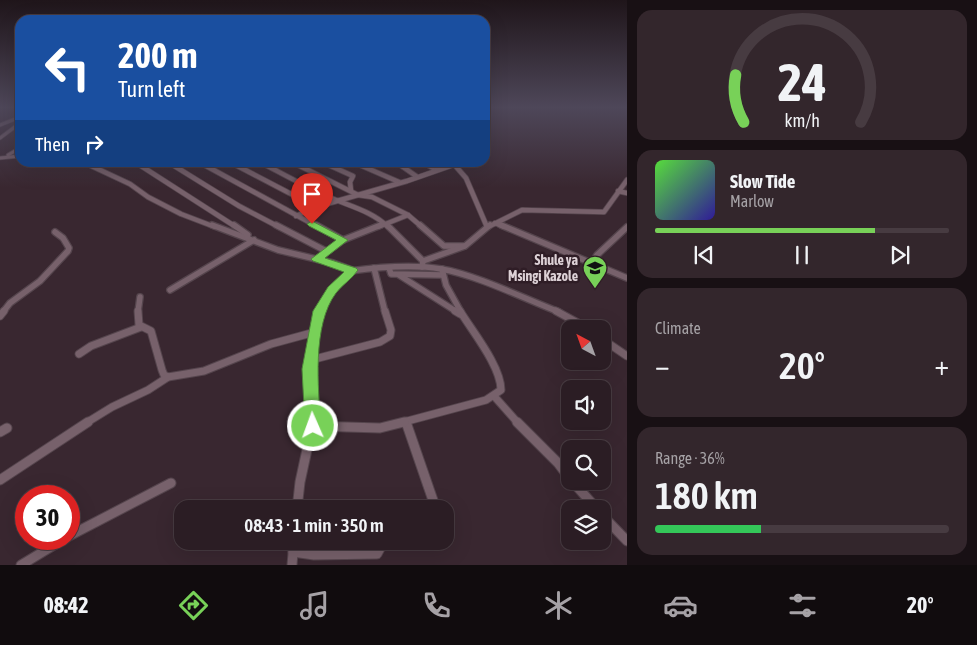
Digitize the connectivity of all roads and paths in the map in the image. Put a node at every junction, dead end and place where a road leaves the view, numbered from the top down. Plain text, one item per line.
1 (15, 151) edge
2 (15, 157) edge
3 (2, 158) edge
4 (94, 167) edge
5 (143, 167) edge
6 (176, 167) edge
7 (208, 167) edge
8 (240, 167) edge
9 (270, 167) edge
10 (303, 167) edge
11 (333, 167) edge
12 (365, 167) edge
13 (405, 167) edge
14 (431, 167) edge
15 (444, 167) edge
16 (455, 167) edge
17 (437, 170) junction
18 (416, 176) junction
19 (627, 180) edge
20 (399, 182) junction
21 (351, 190) junction
22 (618, 191) junction
23 (627, 193) edge
24 (358, 195) junction
25 (338, 200) junction
26 (316, 207) junction
27 (408, 215) junction
28 (296, 216) junction
29 (495, 222) junction
30 (386, 224) junction
31 (487, 227) junction
32 (627, 227) edge
33 (55, 232) dead end
34 (247, 237) junction
35 (254, 240) junction
36 (343, 240) junction
37 (465, 246) junction
38 (326, 251) junction
39 (317, 259) junction
40 (592, 263) junction
41 (423, 264) junction
42 (374, 268) junction
43 (389, 268) junction
44 (352, 270) junction
45 (442, 272) junction
46 (399, 275) junction
47 (627, 278) edge
48 (170, 290) dead end
49 (140, 297) dead end
50 (462, 315) junction
51 (0, 316) edge
52 (574, 320) edge
53 (141, 327) junction
54 (315, 332) junction
55 (611, 345) edge
56 (79, 354) dead end
57 (627, 356) edge
58 (311, 360) junction
59 (168, 377) junction
60 (494, 396) junction
61 (406, 422) junction
62 (313, 426) junction
63 (561, 467) edge
64 (0, 480) edge
65 (171, 483) dead end
66 (580, 490) edge
67 (298, 500) edge
68 (433, 500) edge
69 (589, 500) edge
70 (611, 524) edge
71 (80, 530) edge
72 (627, 541) edge
73 (46, 550) edge
74 (380, 550) edge
75 (293, 552) joint
76 (21, 565) edge
77 (292, 565) edge

1 - 3 street
2 - 3 street
4 - 34 street
5 - 34 street
6 - 38 street
7 - 28 street
8 - 26 street
9 - 25 street
10 - 21 street
11 - 21 street
12 - 20 street
13 - 18 street
14 - 17 street
15 - 17 street
16 - 31 street
17 - 18 street
18 - 20 street
19 - 22 street
20 - 24 street
21 - 24 street
22 - 23 street
22 - 29 street
24 - 25 street
24 - 27 street
25 - 26 street
25 - 30 street
26 - 28 street
27 - 30 street
27 - 37 street
28 - 36 street
29 - 31 street
29 - 40 street
30 - 36 street
30 - 41 street
31 - 37 street
32 - 40 street
33 - 51 street
34 - 35 street
35 - 39 street
35 - 48 street
36 - 38 street
37 - 41 street
38 - 39 street
39 - 44 street
40 - 47 street
41 - 43 street
41 - 45 street
42 - 43 street
42 - 44 street
42 - 58 street
43 - 46 street
44 - 54 street
45 - 46 street
45 - 50 street
45 - 52 street
46 - 50 street
49 - 53 street
50 - 60 street
53 - 56 street
53 - 59 street
54 - 58 street
54 - 59 street
55 - 57 street
58 - 62 street
59 - 64 street
60 - 61 street
60 - 63 street
61 - 62 street
61 - 68 street
62 - 67 street
65 - 71 street
66 - 69 street
70 - 72 street
73 - 76 street
74 - 75 street
75 - 77 street

